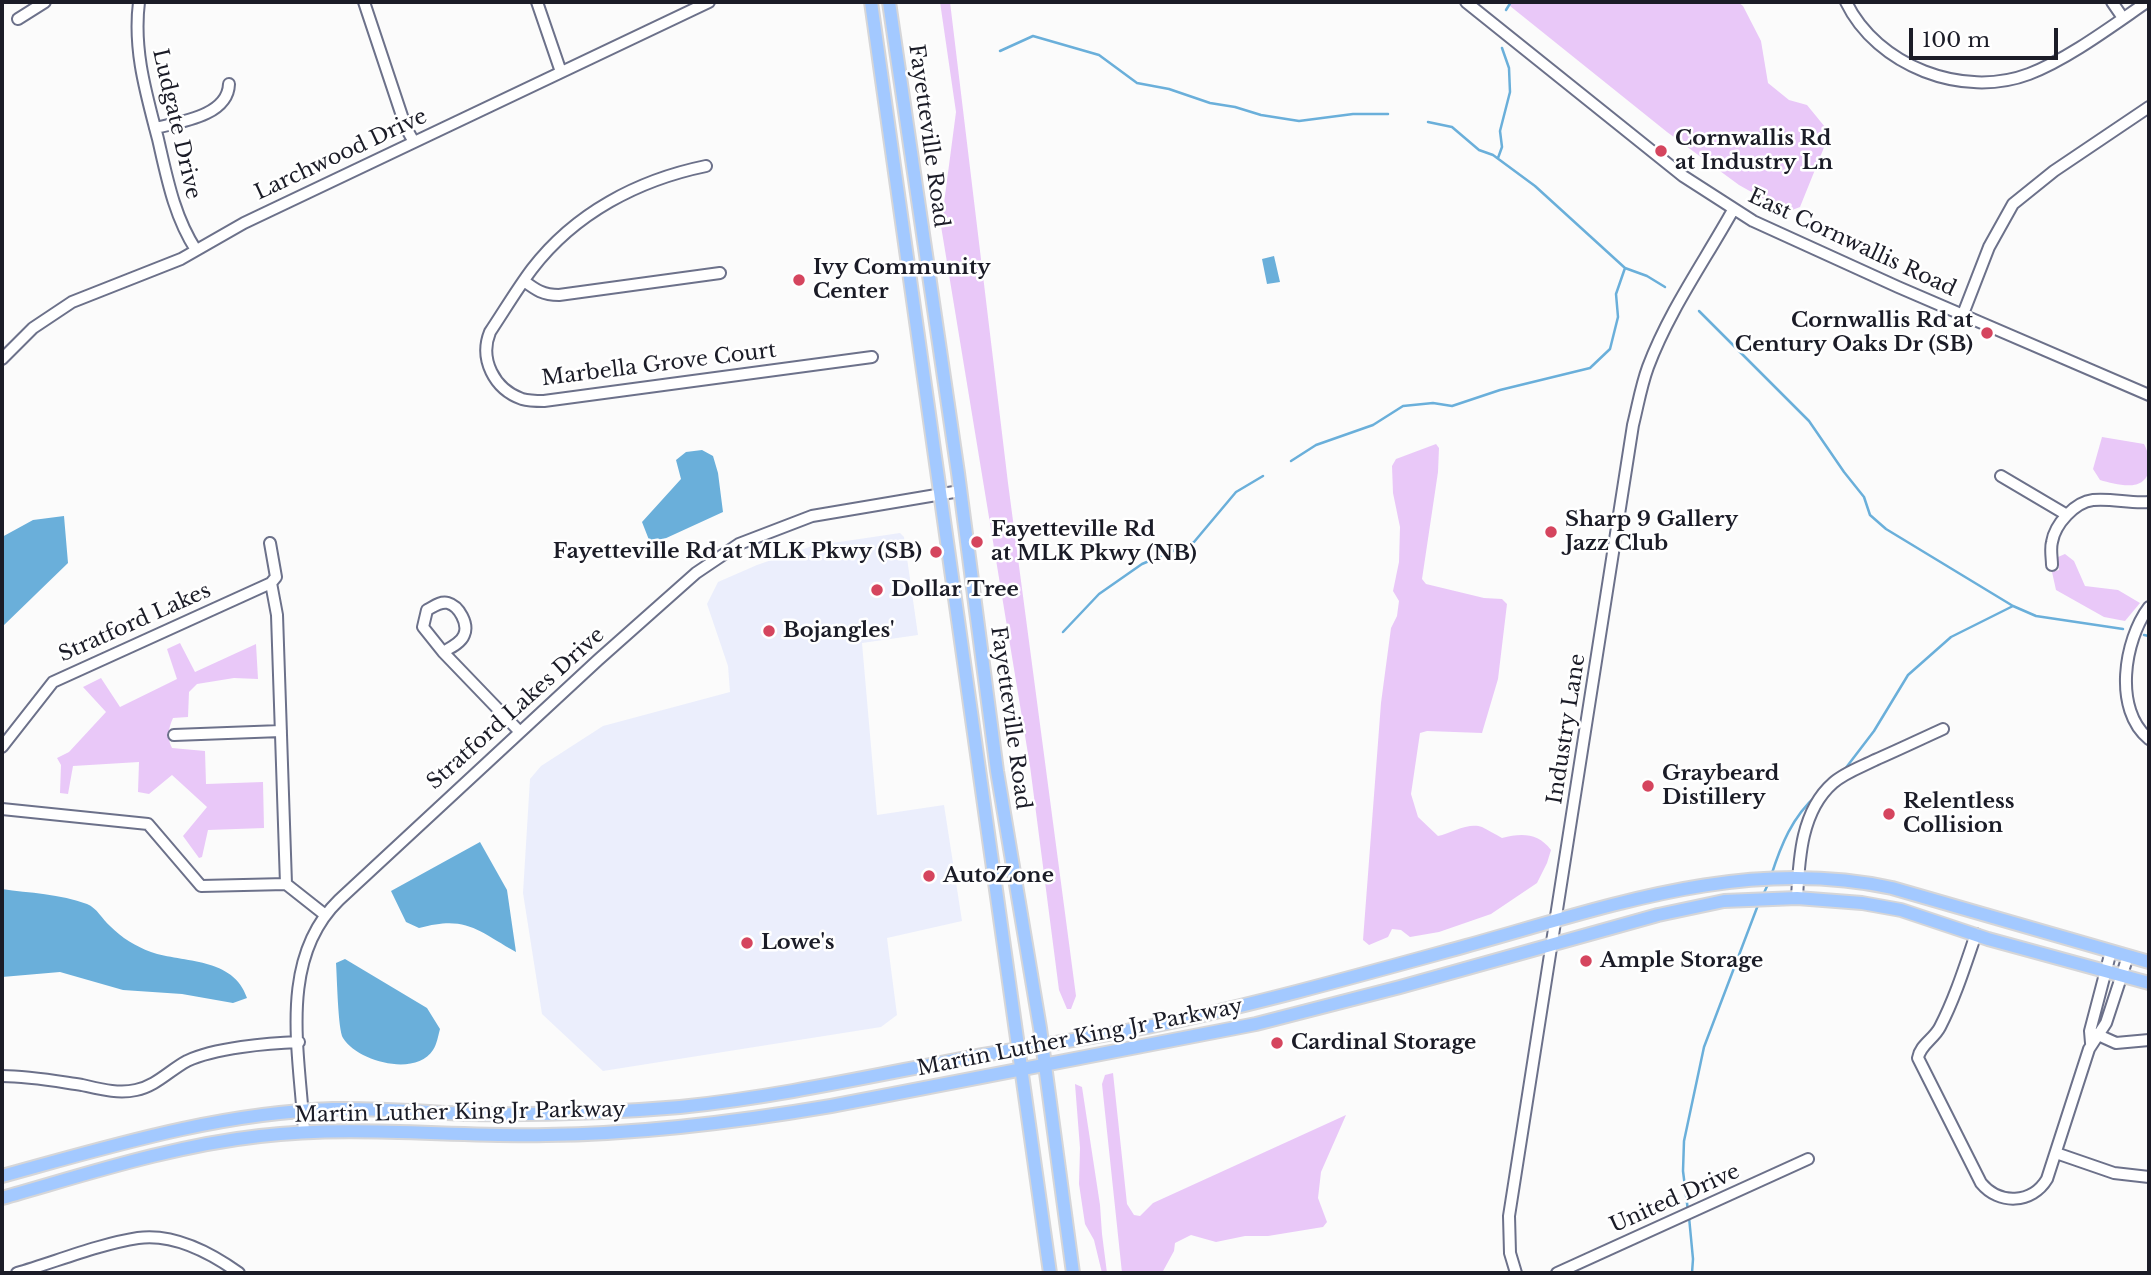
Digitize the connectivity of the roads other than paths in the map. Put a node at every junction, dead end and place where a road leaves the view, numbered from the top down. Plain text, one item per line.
1 (45, 2) edge
2 (139, 2) edge
3 (364, 2) edge
4 (537, 2) edge
5 (709, 2) edge
6 (870, 2) edge
7 (889, 2) edge
8 (1466, 2) edge
9 (1846, 2) edge
10 (2112, 2) edge
11 (2147, 2) edge
12 (2123, 18) junction
13 (18, 19) dead end
14 (561, 72) junction
15 (229, 84) dead end
16 (2149, 107) edge
17 (155, 128) junction
18 (414, 142) junction
19 (706, 166) dead end
20 (1733, 210) junction
21 (196, 250) junction
22 (720, 273) dead end
23 (524, 281) junction
24 (1963, 314) junction
25 (872, 358) dead end
26 (2, 359) edge
27 (2149, 395) edge
28 (2001, 476) dead end
29 (960, 491) junction
30 (940, 494) junction
31 (2149, 502) edge
32 (2067, 515) junction
33 (270, 543) dead end
34 (2052, 565) dead end
35 (271, 583) junction
36 (2149, 607) edge
37 (443, 652) junction
38 (1943, 729) dead end
39 (281, 731) junction
40 (519, 731) junction
41 (174, 734) dead end
42 (2149, 739) edge
43 (2, 747) edge
44 (2, 809) edge
45 (1798, 877) junction
46 (286, 884) junction
47 (1797, 898) junction
48 (324, 915) junction
49 (1557, 921) junction
50 (1976, 934) junction
51 (1554, 943) junction
52 (2111, 951) junction
53 (2128, 956) junction
54 (2149, 962) edge
55 (2106, 972) junction
56 (2122, 976) junction
57 (2149, 984) edge
58 (2093, 1036) junction
59 (2149, 1040) edge
60 (299, 1042) junction
61 (1042, 1045) junction
62 (1019, 1048) junction
63 (1045, 1065) junction
64 (1022, 1069) junction
65 (2, 1076) edge
66 (303, 1112) junction
67 (304, 1132) junction
68 (2056, 1153) junction
69 (1808, 1159) dead end
70 (2, 1176) edge
71 (2149, 1177) edge
72 (2, 1198) edge
73 (17, 1273) edge
74 (239, 1273) edge
75 (1050, 1273) edge
76 (1073, 1273) edge
77 (1516, 1273) edge
78 (1557, 1273) edge

1 - 13 street
2 - 17 street, Ludgate Drive
3 - 18 street
4 - 14 street
5 - 14 street, Larchwood Drive
6 - 30 main road, Fayetteville Road
7 - 29 main road, Fayetteville Road
8 - 20 street, East Cornwallis Road
9 - 12 street
10 - 12 street
11 - 12 street
14 - 18 street, Larchwood Drive
15 - 17 street
16 - 24 street
17 - 21 street, Ludgate Drive
18 - 21 street, Larchwood Drive
19 - 23 street, Marbella Grove Court
20 - 24 street, East Cornwallis Road
20 - 49 street, Industry Lane
21 - 26 street, Larchwood Drive
22 - 23 street
23 - 25 street, Marbella Grove Court
24 - 27 street, East Cornwallis Road
28 - 32 street
29 - 30 street, Stratford Lakes Drive
29 - 61 main road, Fayetteville Road
30 - 40 street, Stratford Lakes Drive
30 - 62 main road, Fayetteville Road
31 - 32 street
32 - 34 street
33 - 35 street
35 - 39 street
35 - 43 street, Stratford Lakes
36 - 42 street
37 - 37 street
37 - 40 street
38 - 45 street
39 - 41 street
39 - 46 street
40 - 48 street, Stratford Lakes Drive
44 - 46 street
45 - 47 street
45 - 49 main road, Martin Luther King Jr Parkway
45 - 52 main road, Martin Luther King Jr Parkway
46 - 48 street
47 - 50 main road, Martin Luther King Jr Parkway
47 - 51 main road, Martin Luther King Jr Parkway
48 - 60 street, Stratford Lakes Drive
49 - 51 street, Industry Lane
49 - 61 main road, Martin Luther King Jr Parkway
50 - 55 main road, Martin Luther King Jr Parkway
50 - 68 street
51 - 63 main road, Martin Luther King Jr Parkway
51 - 77 street, Industry Lane
52 - 53 main road, Martin Luther King Jr Parkway
52 - 55 street
53 - 54 main road, Martin Luther King Jr Parkway
53 - 56 street
55 - 56 main road, Martin Luther King Jr Parkway
55 - 58 street
56 - 57 main road, Martin Luther King Jr Parkway
56 - 58 street
58 - 59 street
58 - 68 street
60 - 65 street
60 - 66 street, Stratford Lakes Drive
61 - 62 main road, Martin Luther King Jr Parkway
61 - 63 main road, Fayetteville Road
62 - 64 main road, Fayetteville Road
62 - 66 main road, Martin Luther King Jr Parkway
63 - 64 main road, Martin Luther King Jr Parkway
63 - 76 main road, Fayetteville Road
64 - 67 main road, Martin Luther King Jr Parkway
64 - 75 main road, Fayetteville Road
66 - 67 street, Stratford Lakes Drive
66 - 70 main road, Martin Luther King Jr Parkway
67 - 72 main road, Martin Luther King Jr Parkway
68 - 71 street
69 - 78 street, United Drive
73 - 74 street

